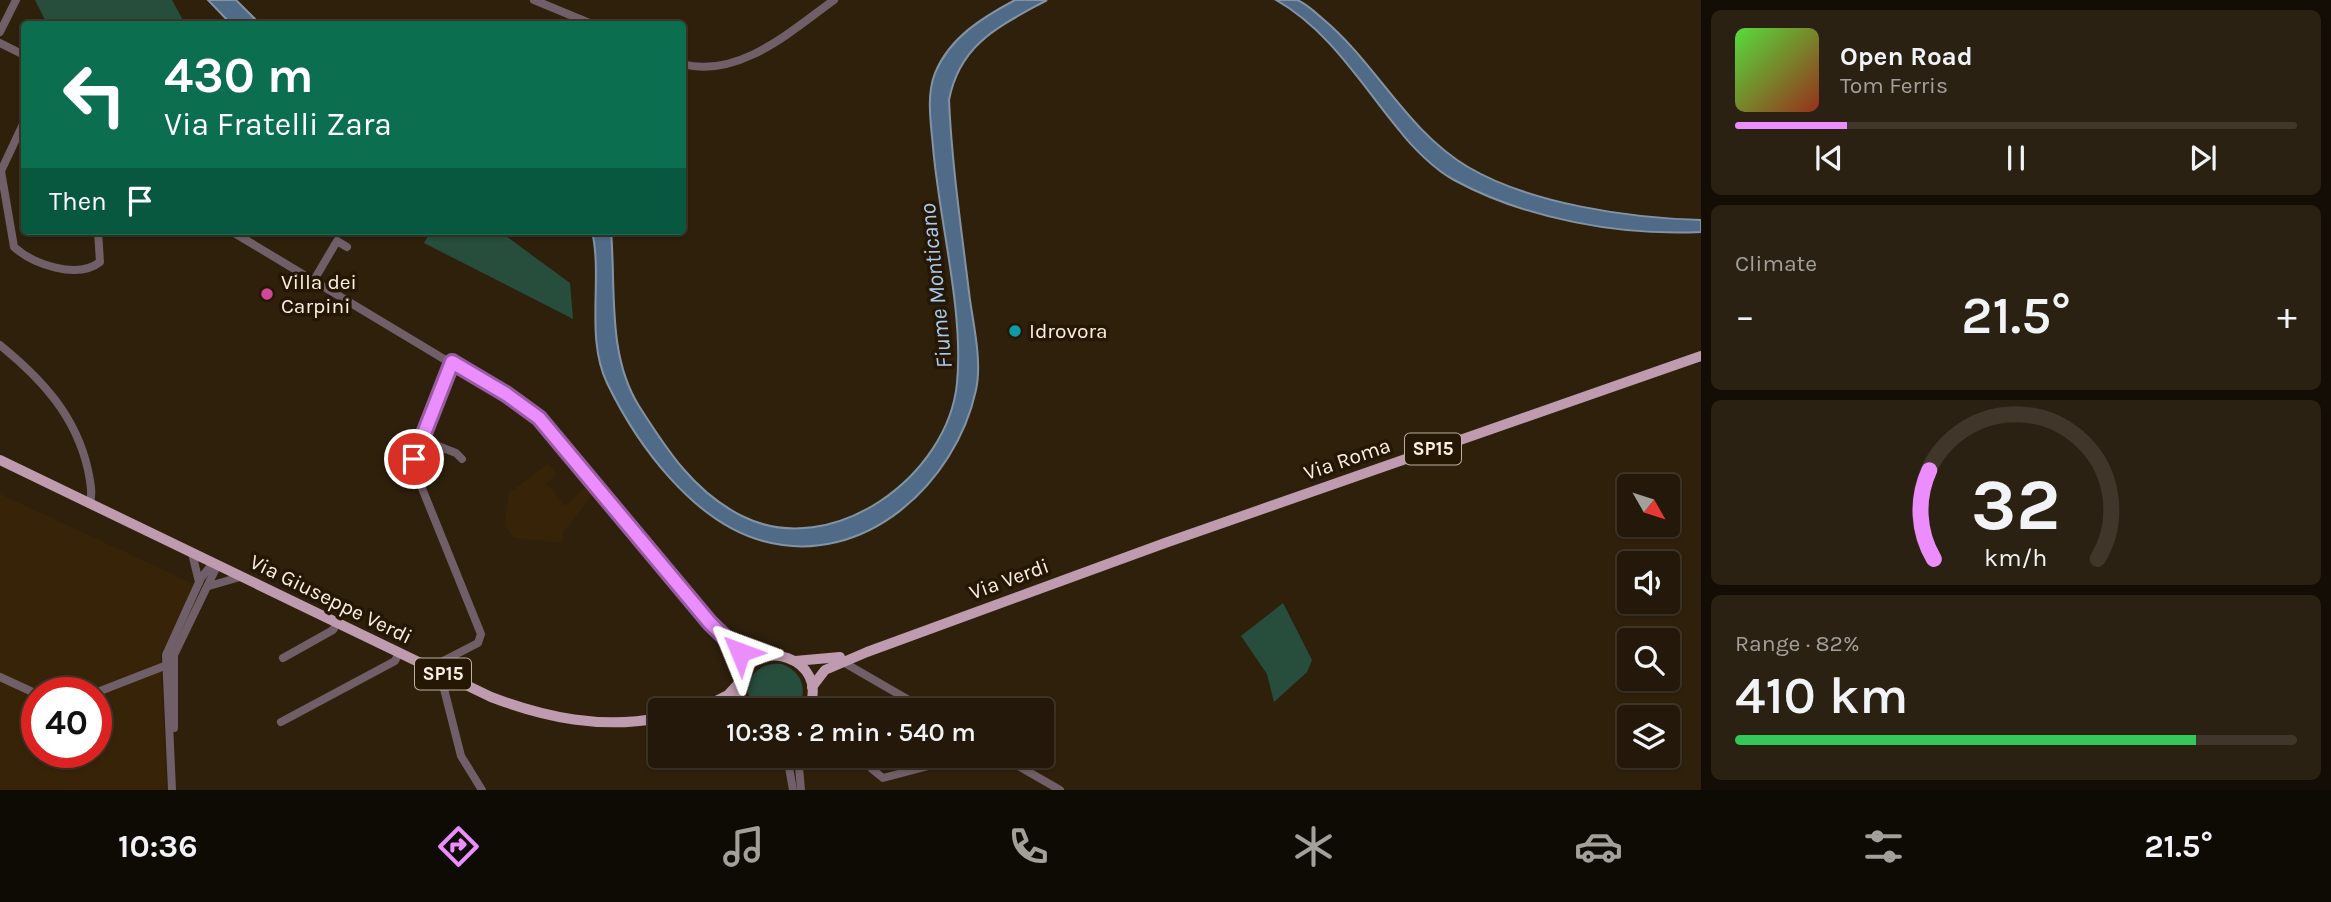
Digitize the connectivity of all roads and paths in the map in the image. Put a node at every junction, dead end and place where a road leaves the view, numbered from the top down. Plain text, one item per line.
1 (16, 0) edge
2 (534, 0) edge
3 (834, 0) edge
4 (585, 21) edge
5 (0, 32) edge
6 (0, 43) edge
7 (21, 54) edge
8 (686, 65) edge
9 (21, 128) edge
10 (98, 235) edge
11 (238, 235) edge
12 (347, 247) dead end
13 (314, 280) junction
14 (0, 345) edge
15 (1701, 356) edge
16 (452, 362) junction
17 (420, 439) junction
18 (461, 459) dead end
19 (0, 460) edge
20 (90, 502) junction
21 (1165, 543) joint
22 (192, 553) junction
23 (215, 565) junction
24 (240, 577) junction
25 (199, 582) junction
26 (209, 586) junction
27 (337, 623) junction
28 (731, 646) junction
29 (867, 652) junction
30 (399, 653) junction
31 (283, 657) dead end
32 (758, 660) junction
33 (795, 661) junction
34 (843, 662) junction
35 (168, 665) junction
36 (747, 669) junction
37 (440, 673) junction
38 (0, 677) edge
39 (740, 681) junction
40 (112, 686) edge
41 (21, 687) edge
42 (812, 687) junction
43 (722, 698) edge
44 (740, 698) edge
45 (810, 698) edge
46 (905, 698) edge
47 (648, 719) edge
48 (281, 722) dead end
49 (789, 768) edge
50 (799, 768) edge
51 (871, 768) edge
52 (921, 768) edge
53 (1022, 768) edge
54 (175, 790) edge
55 (482, 790) edge
56 (793, 790) edge
57 (801, 790) edge
58 (1060, 790) edge

1 - 5 street
2 - 4 street
3 - 8 street
6 - 7 street
9 - 10 street
11 - 13 street
12 - 13 street
13 - 16 street
14 - 20 street
15 - 21 main road, Via Roma / SP15
16 - 17 street
16 - 28 street
17 - 18 street
17 - 37 street
19 - 20 main road, Via Giuseppe Verdi / SP15
20 - 22 main road, Via Giuseppe Verdi / SP15
21 - 29 main road, Via Verdi / SP15
22 - 23 main road, Via Giuseppe Verdi / SP15
22 - 25 street
23 - 24 main road, Via Giuseppe Verdi / SP15
23 - 25 street
23 - 26 street
24 - 26 street
24 - 27 main road, Via Giuseppe Verdi / SP15
25 - 35 street
26 - 35 street
27 - 30 main road, Via Giuseppe Verdi / SP15
27 - 31 street
28 - 32 street
28 - 36 street
29 - 33 main road, SP15
29 - 34 main road, SP15
30 - 37 main road, Via Giuseppe Verdi / SP15
30 - 48 street
32 - 33 main road, SP15
32 - 36 main road
33 - 42 main road
34 - 42 main road, SP15
34 - 46 street
35 - 40 street
35 - 54 street
36 - 39 main road
37 - 47 main road, Via Giuseppe Verdi / SP15
37 - 55 street
38 - 41 street
39 - 43 main road
39 - 44 main road
42 - 45 main road
49 - 56 street
50 - 57 street
51 - 52 street
53 - 58 street

